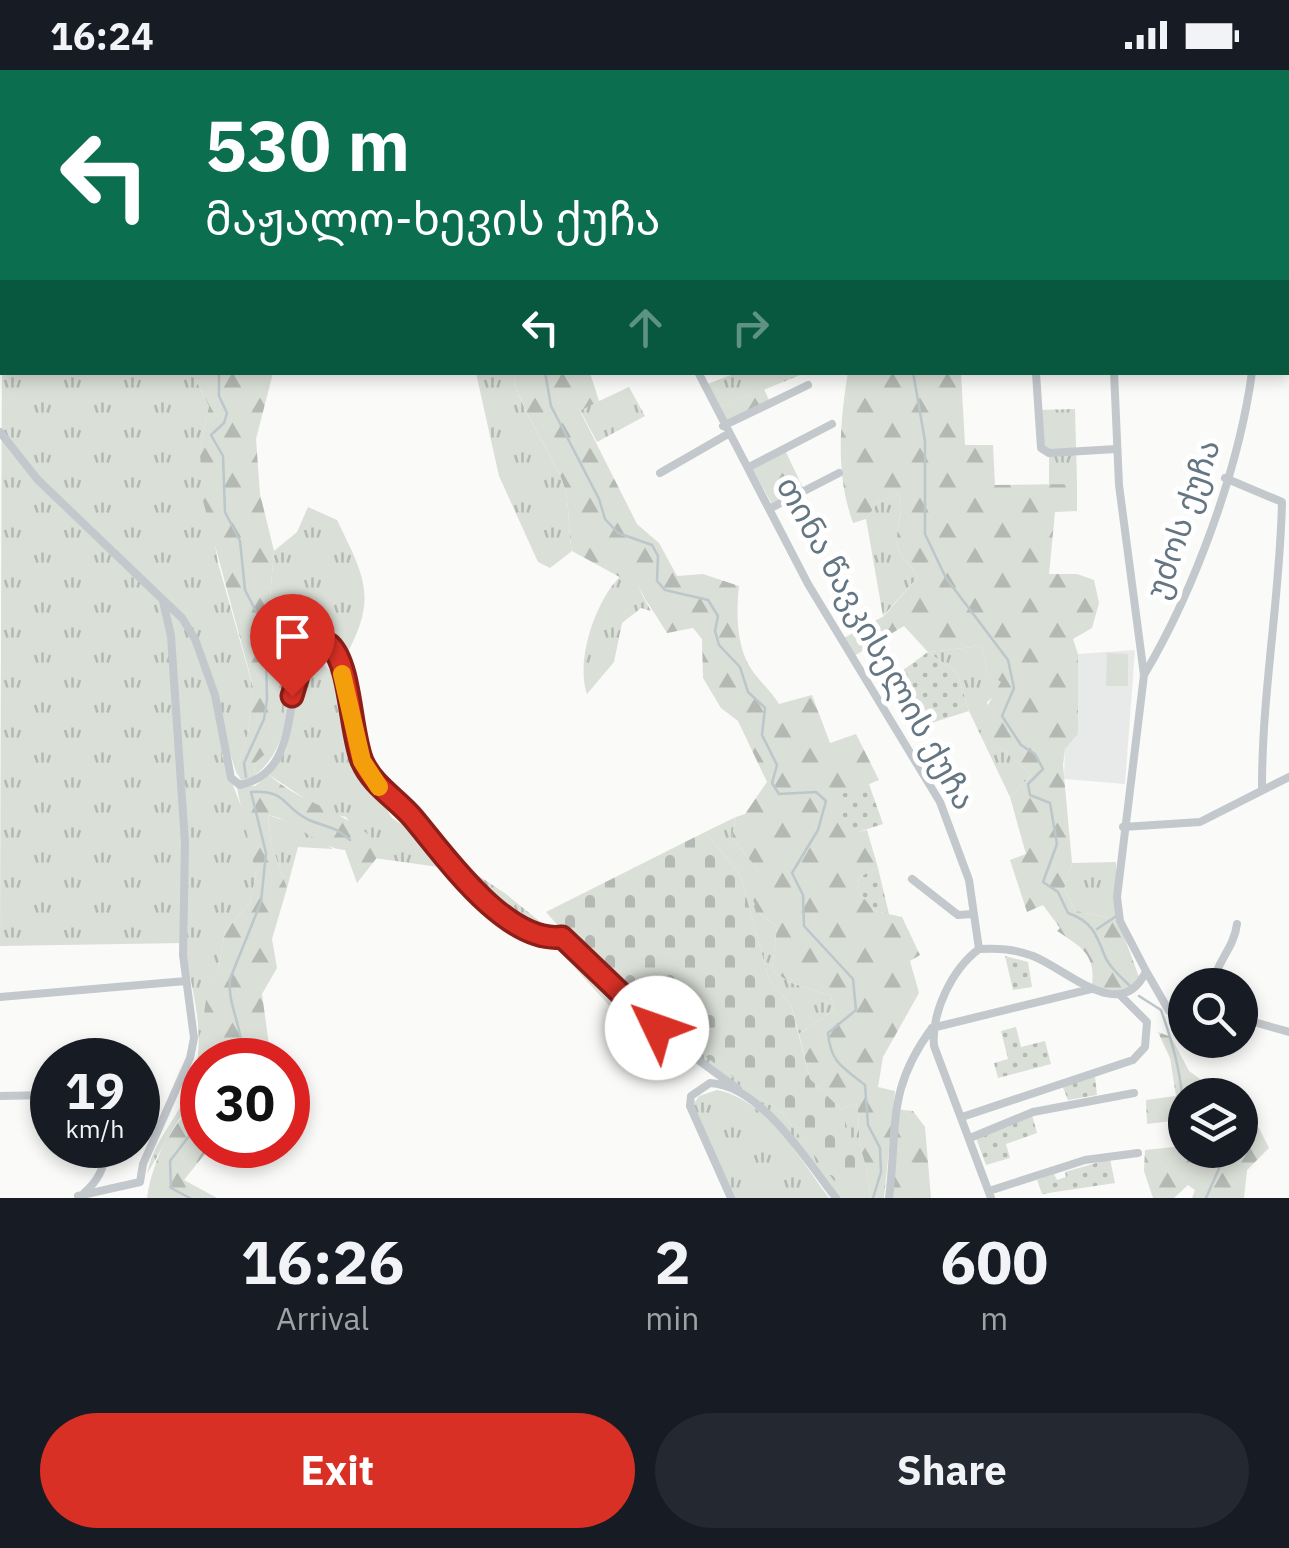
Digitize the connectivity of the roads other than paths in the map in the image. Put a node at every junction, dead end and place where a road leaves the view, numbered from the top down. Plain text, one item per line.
1 (699, 375) edge
2 (1036, 375) edge
3 (1114, 375) edge
4 (1252, 375) edge
5 (808, 384) dead end
6 (832, 424) dead end
7 (726, 430) junction
8 (0, 432) edge
9 (1116, 449) junction
10 (748, 467) junction
11 (660, 472) dead end
12 (839, 473) dead end
13 (1226, 478) junction
14 (1286, 502) edge
15 (771, 508) junction
16 (161, 597) junction
17 (1144, 675) junction
18 (1289, 778) edge
19 (1262, 788) junction
20 (1123, 827) junction
21 (912, 880) dead end
22 (973, 914) junction
23 (1238, 924) dead end
24 (979, 949) junction
25 (1215, 968) edge
26 (1146, 971) junction
27 (186, 981) junction
28 (1091, 989) junction
29 (1120, 995) junction
30 (0, 997) edge
31 (1168, 1009) edge
32 (1258, 1023) edge
33 (932, 1028) junction
34 (1289, 1032) edge
35 (738, 1089) junction
36 (1134, 1092) dead end
37 (30, 1095) edge
38 (0, 1096) edge
39 (962, 1117) junction
40 (970, 1138) junction
41 (1138, 1153) dead end
42 (102, 1168) edge
43 (990, 1195) edge
44 (76, 1197) edge
45 (731, 1198) edge
46 (836, 1198) edge
47 (888, 1198) edge

1 - 7 street, თინა წავკისელის ქუჩა
2 - 9 street
3 - 9 street
4 - 13 street, უძოს ქუჩა
5 - 7 street
6 - 10 street
7 - 10 street, თინა წავკისელის ქუჩა
7 - 11 street
8 - 16 street
9 - 17 street
10 - 15 street, თინა წავკისელის ქუჩა
12 - 15 street
13 - 14 street
13 - 17 street, უძოს ქუჩა
14 - 19 street
15 - 22 street, თინა წავკისელის ქუჩა
16 - 27 street
16 - 35 street
17 - 20 street
18 - 19 street
19 - 20 street
20 - 26 street
21 - 22 street
22 - 24 street, თინა წავკისელის ქუჩა
23 - 25 street
24 - 28 street
24 - 33 street
26 - 29 street
26 - 31 street
27 - 30 street
27 - 44 street
28 - 29 street
28 - 33 street
29 - 39 street
32 - 34 street
33 - 39 street
33 - 47 street
35 - 45 street
35 - 46 street
36 - 40 street
37 - 38 street
39 - 40 street
40 - 43 street
41 - 43 street
42 - 44 street

